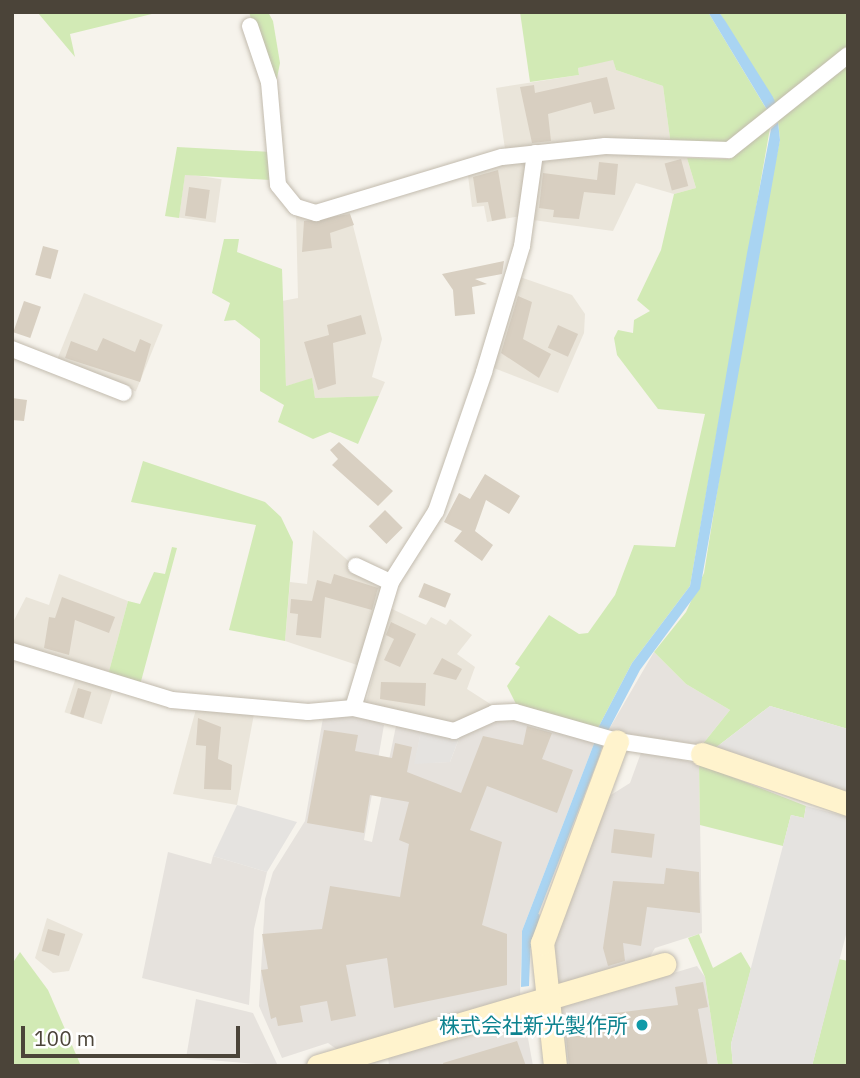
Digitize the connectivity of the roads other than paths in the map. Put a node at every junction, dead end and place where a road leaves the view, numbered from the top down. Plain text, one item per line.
1 (250, 26) dead end
2 (848, 55) edge
3 (535, 153) junction
4 (12, 349) edge
5 (124, 393) dead end
6 (356, 566) dead end
7 (391, 582) junction
8 (12, 651) edge
9 (353, 708) junction
10 (617, 741) junction
11 (702, 754) joint
12 (848, 804) edge
13 (664, 964) dead end
14 (544, 1000) junction
15 (318, 1066) edge
16 (555, 1066) edge

1 - 3 street
2 - 3 street
3 - 7 street
4 - 5 street
6 - 7 street
7 - 9 street
8 - 9 street
9 - 10 street
10 - 11 street
10 - 14 street
11 - 12 street
13 - 14 street
14 - 15 street
14 - 16 street

